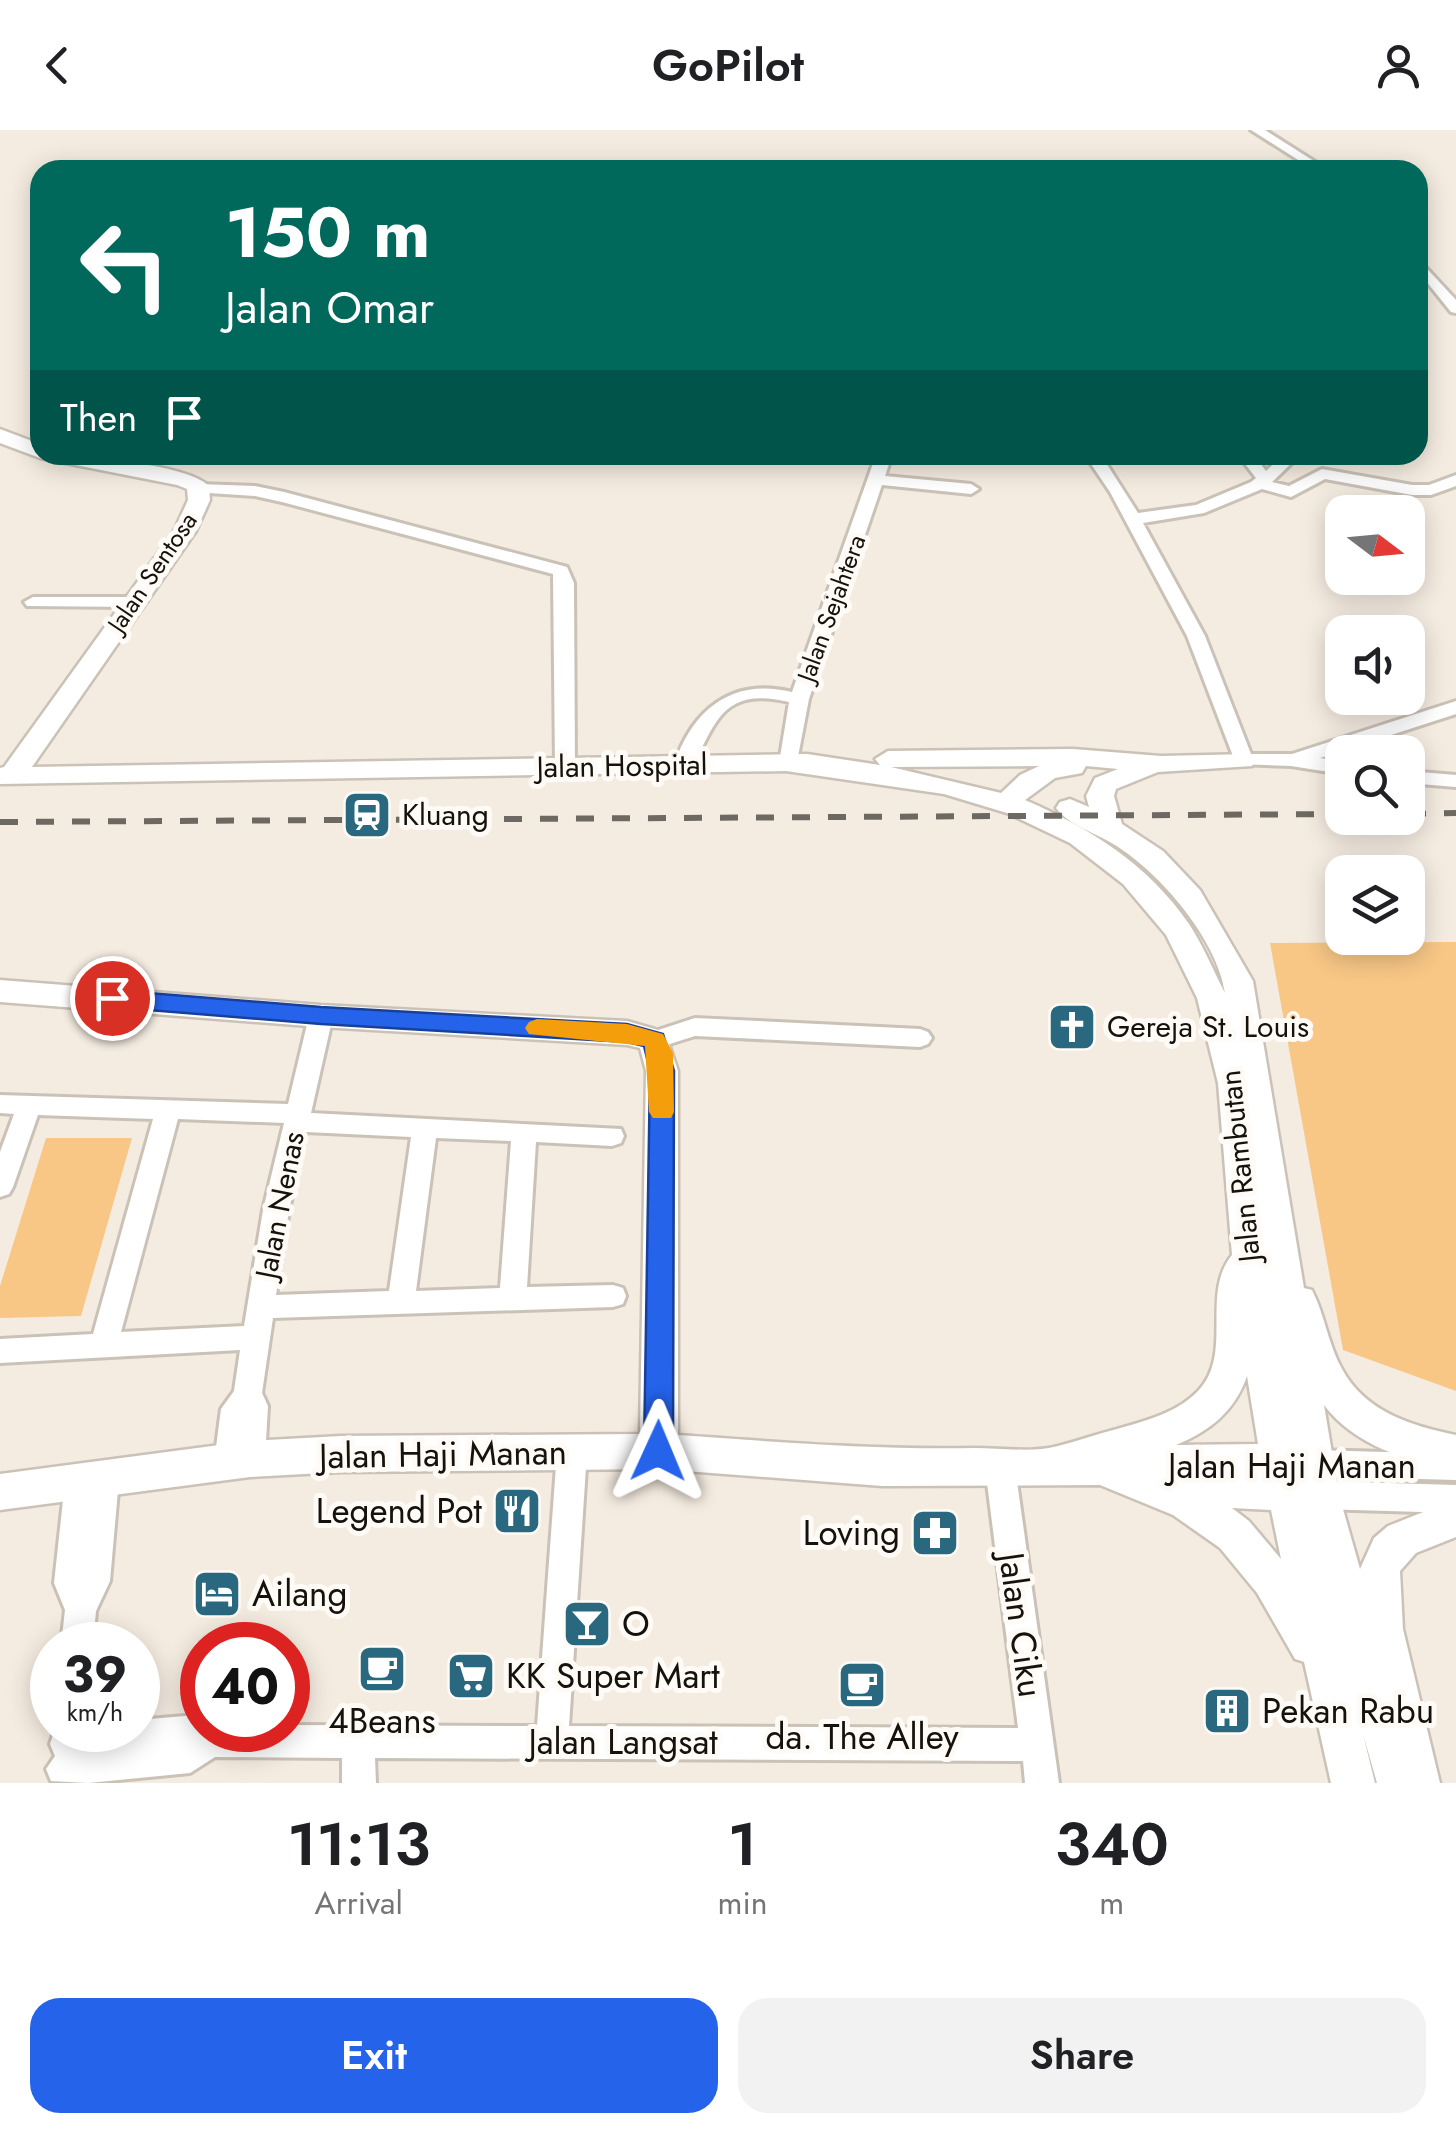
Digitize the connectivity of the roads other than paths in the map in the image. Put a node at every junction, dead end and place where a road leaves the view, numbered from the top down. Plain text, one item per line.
1 (1256, 130) edge
2 (1306, 160) edge
3 (1428, 275) edge
4 (1456, 310) edge
5 (0, 435) edge
6 (30, 448) edge
7 (106, 465) edge
8 (881, 465) edge
9 (1100, 465) edge
10 (1117, 465) edge
11 (1252, 465) edge
12 (1281, 465) edge
13 (877, 480) junction
14 (1456, 480) edge
15 (1262, 482) junction
16 (199, 489) junction
17 (972, 489) dead end
18 (1118, 492) junction
19 (1131, 520) junction
20 (33, 602) dead end
21 (132, 602) junction
22 (799, 699) junction
23 (1456, 707) edge
24 (1388, 735) edge
25 (1325, 754) edge
26 (925, 760) junction
27 (1243, 760) junction
28 (1291, 760) junction
29 (788, 763) junction
30 (1161, 764) junction
31 (684, 765) junction
32 (1325, 765) edge
33 (565, 767) junction
34 (6, 777) edge
35 (1425, 779) edge
36 (1456, 782) edge
37 (1016, 793) junction
38 (1109, 827) junction
39 (0, 991) edge
40 (321, 1016) junction
41 (920, 1038) dead end
42 (654, 1040) junction
43 (0, 1104) edge
44 (29, 1104) junction
45 (168, 1109) junction
46 (297, 1118) junction
47 (425, 1128) junction
48 (524, 1132) junction
49 (612, 1136) dead end
50 (0, 1188) edge
51 (1264, 1248) junction
52 (613, 1296) dead end
53 (512, 1299) junction
54 (402, 1302) junction
55 (261, 1307) junction
56 (256, 1336) junction
57 (104, 1346) junction
58 (0, 1352) edge
59 (658, 1451) junction
60 (572, 1452) junction
61 (1456, 1453) edge
62 (240, 1461) junction
63 (1000, 1466) junction
64 (1456, 1467) edge
65 (1092, 1468) junction
66 (1299, 1478) junction
67 (92, 1480) junction
68 (0, 1492) edge
69 (1456, 1500) edge
70 (1456, 1518) edge
71 (80, 1622) edge
72 (1329, 1677) junction
73 (358, 1741) junction
74 (552, 1742) junction
75 (1037, 1745) junction
76 (64, 1756) edge
77 (359, 1783) edge
78 (1042, 1783) edge
79 (1353, 1783) edge
80 (1399, 1783) edge
81 (1418, 1783) edge

1 - 2 street
3 - 4 street
5 - 6 street
7 - 16 street, Jalan Sentosa
8 - 13 street, Jalan Sejahtera
9 - 18 street
10 - 18 street
11 - 15 street
12 - 15 street
13 - 17 street
13 - 22 street, Jalan Sejahtera
14 - 15 street
15 - 19 street
16 - 21 street, Jalan Sentosa
16 - 33 street
18 - 19 street
19 - 27 street
20 - 21 street
21 - 34 street, Jalan Sentosa
22 - 29 street, Jalan Sejahtera
22 - 31 street
23 - 24 street
25 - 28 street
26 - 29 street, Jalan Hospital
26 - 30 street, Jalan Hospital
26 - 37 street, Jalan Rambutan
27 - 28 street
27 - 30 street, Jalan Hospital
28 - 32 street
29 - 31 street, Jalan Hospital
29 - 37 street, Jalan Rambutan
30 - 37 street
30 - 38 street
31 - 33 street, Jalan Hospital
33 - 34 street, Jalan Hospital
35 - 36 street
37 - 38 street, Jalan Rambutan
37 - 51 street, Jalan Rambutan
38 - 51 street, Jalan Rambutan
39 - 40 street
40 - 42 street
40 - 46 street, Jalan Nenas
41 - 42 street
42 - 59 street
43 - 44 street
44 - 45 street
44 - 50 street
45 - 46 street
45 - 57 street
46 - 47 street
46 - 55 street, Jalan Nenas
47 - 48 street
47 - 54 street
48 - 49 street
48 - 53 street
51 - 61 street
51 - 65 street
51 - 66 street, Jalan Rambutan
52 - 53 street
53 - 54 street
54 - 55 street
55 - 56 street, Jalan Nenas
56 - 57 street
56 - 62 street, Jalan Nenas
57 - 58 street
59 - 60 street, Jalan Haji Manan
59 - 63 street, Jalan Haji Manan
60 - 62 street, Jalan Haji Manan
60 - 74 street
62 - 67 street, Jalan Haji Manan
63 - 65 street, Jalan Haji Manan
63 - 75 street, Jalan Ciku
64 - 66 street, Jalan Haji Manan
65 - 66 street, Jalan Haji Manan
65 - 72 street
66 - 69 street, Jalan Haji Manan
66 - 72 street, Jalan Rambutan
66 - 80 street, Jalan Rambutan
67 - 68 street, Jalan Haji Manan
67 - 71 street
70 - 81 street
72 - 79 street, Jalan Rambutan
73 - 74 street, Jalan Langsat
73 - 76 street, Jalan Langsat
73 - 77 street
74 - 75 street, Jalan Langsat
75 - 78 street, Jalan Ciku

